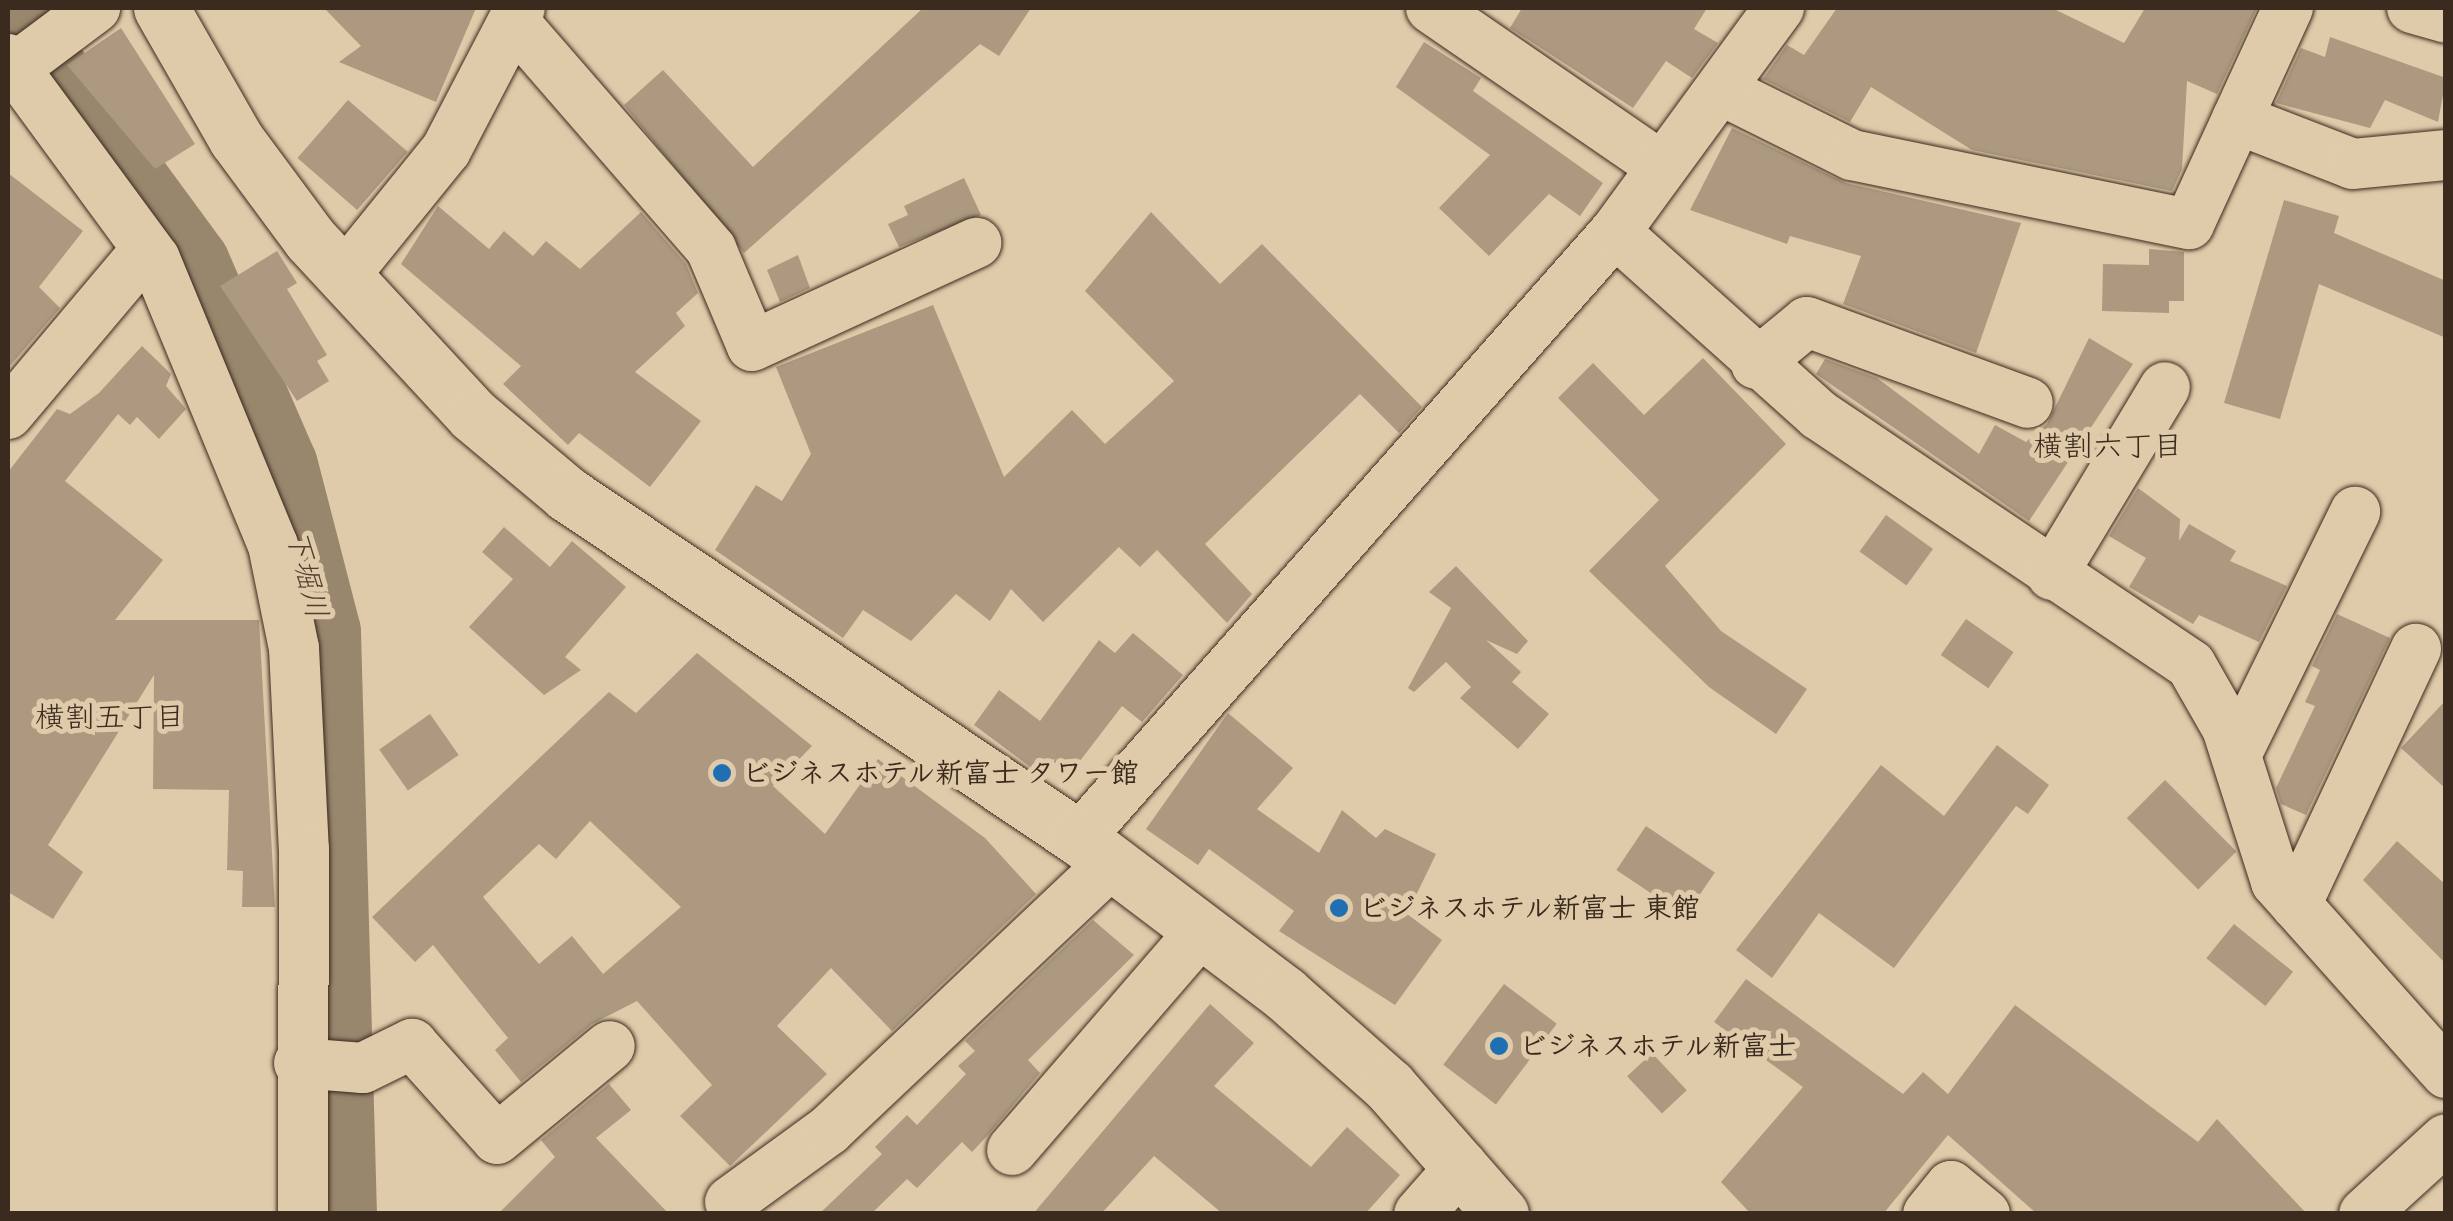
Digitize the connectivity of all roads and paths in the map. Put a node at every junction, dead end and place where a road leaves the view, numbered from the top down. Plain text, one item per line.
1 (95, 8) edge
2 (160, 8) edge
3 (1780, 8) edge
4 (2288, 8) edge
5 (2412, 8) edge
6 (1449, 13) edge
7 (517, 15) edge
8 (2446, 18) edge
9 (20, 60) edge
10 (1725, 92) junction
11 (2237, 119) junction
12 (2446, 155) edge
13 (1662, 167) junction
14 (1615, 232) junction
15 (976, 243) dead end
16 (148, 249) junction
17 (344, 276) junction
18 (1756, 364) junction
19 (2166, 387) dead end
20 (2028, 403) dead end
21 (8, 414) edge
22 (2355, 512) dead end
23 (2052, 575) junction
24 (2416, 650) dead end
25 (2236, 754) junction
26 (1095, 850) junction
27 (2296, 905) junction
28 (1201, 932) junction
29 (610, 1046) dead end
30 (300, 1063) junction
31 (2446, 1073) edge
32 (2446, 1140) edge
33 (1012, 1150) dead end
34 (1462, 1166) junction
35 (730, 1202) dead end
36 (303, 1214) edge
37 (1419, 1214) edge
38 (1501, 1214) edge
39 (1928, 1214) edge
40 (1984, 1214) edge
41 (2364, 1214) edge

1 - 9 street
2 - 17 street
3 - 10 street
4 - 11 street
5 - 8 street
6 - 13 street
7 - 15 street
7 - 17 street
9 - 16 street
10 - 11 street
10 - 13 street
11 - 12 street
13 - 14 street
14 - 18 street
14 - 26 street
16 - 21 street
16 - 30 street
17 - 26 street
18 - 20 street
18 - 23 street
19 - 23 street
22 - 25 street
23 - 25 street
24 - 27 street
25 - 27 street
26 - 28 street
26 - 35 street
27 - 31 street
28 - 33 street
28 - 34 street
29 - 30 street
30 - 36 street
32 - 41 street
34 - 37 street
34 - 38 street
39 - 40 street

